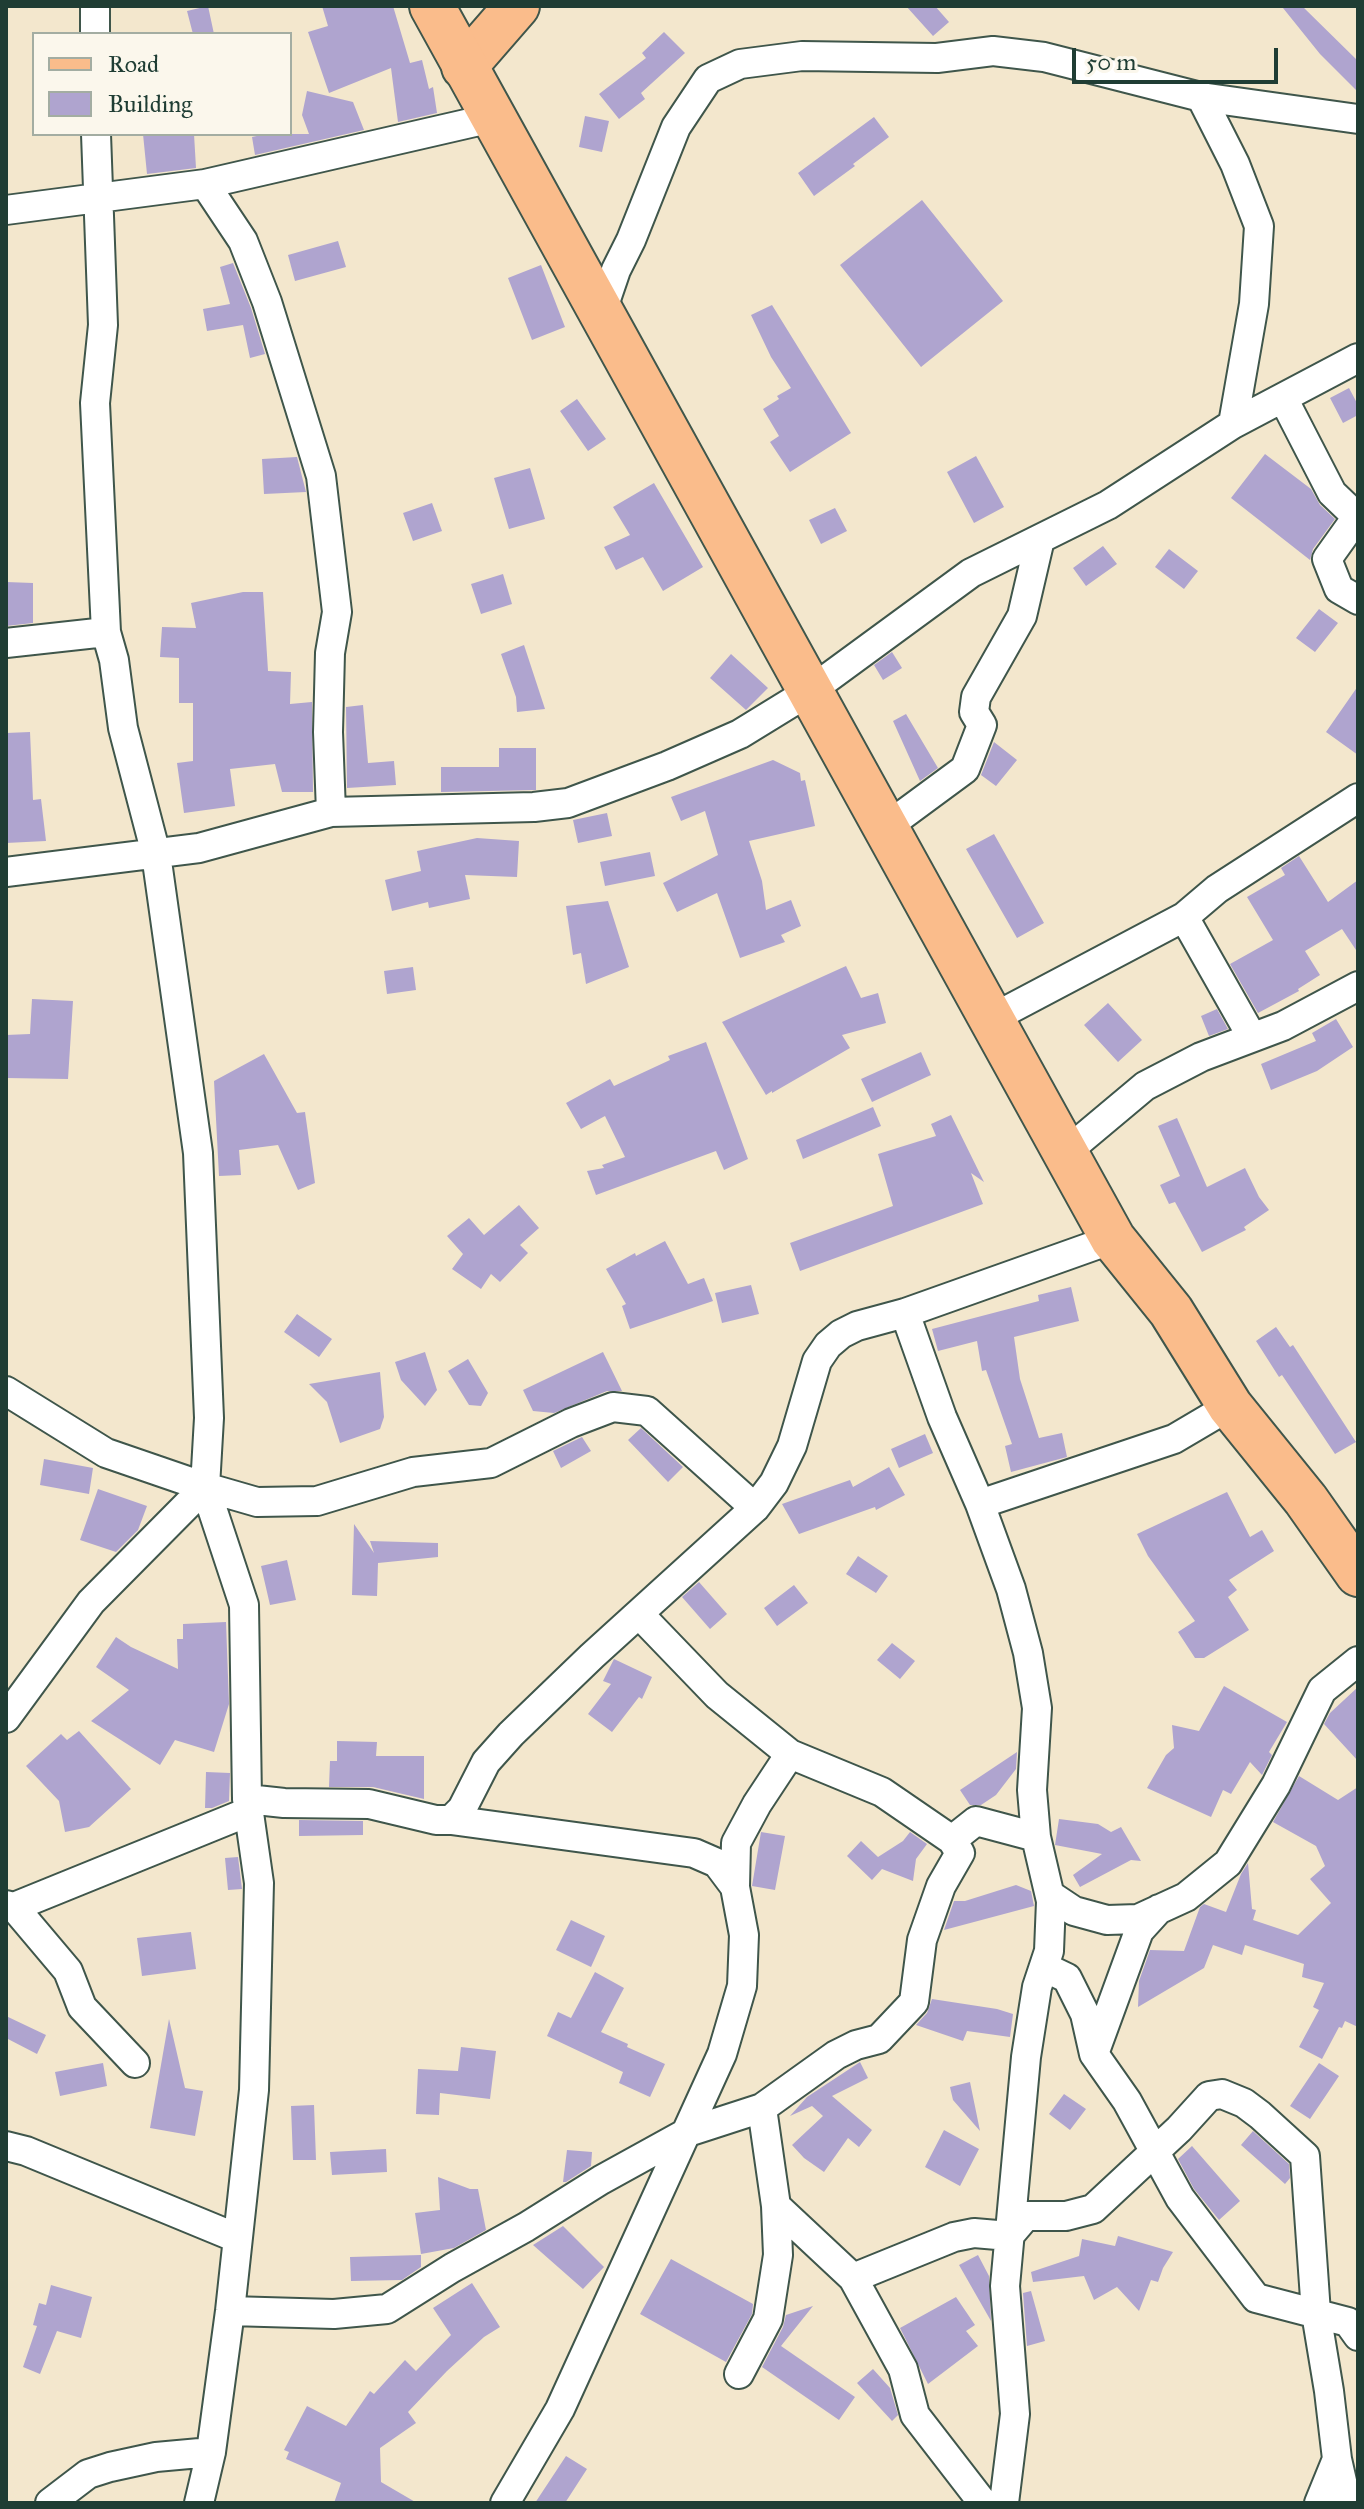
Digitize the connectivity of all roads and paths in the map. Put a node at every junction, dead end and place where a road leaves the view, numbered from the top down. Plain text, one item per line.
1 (95, 6) edge
2 (432, 6) edge
3 (517, 6) edge
4 (95, 32) edge
5 (464, 67) junction
6 (1201, 97) junction
7 (492, 118) junction
8 (1358, 119) edge
9 (96, 136) edge
10 (205, 184) junction
11 (97, 200) junction
12 (6, 210) edge
13 (601, 314) junction
14 (1358, 358) edge
15 (1283, 398) junction
16 (1233, 424) junction
17 (1040, 539) junction
18 (1358, 600) edge
19 (106, 632) junction
20 (6, 643) edge
21 (810, 691) junction
22 (1358, 798) edge
23 (331, 812) junction
24 (885, 828) junction
25 (156, 854) junction
26 (6, 872) edge
27 (1184, 917) junction
28 (1358, 986) edge
29 (991, 1019) junction
30 (1252, 1037) junction
31 (1065, 1153) junction
32 (1113, 1239) junction
33 (905, 1313) junction
34 (6, 1391) edge
35 (1230, 1406) junction
36 (205, 1487) junction
37 (980, 1504) junction
38 (755, 1508) junction
39 (1358, 1574) edge
40 (639, 1614) junction
41 (1358, 1661) edge
42 (6, 1718) edge
43 (790, 1754) junction
44 (248, 1806) junction
45 (451, 1820) junction
46 (1036, 1837) junction
47 (952, 1840) junction
48 (735, 1887) junction
49 (1050, 1895) junction
50 (10, 1906) edge
51 (1160, 1909) junction
52 (1044, 1967) junction
53 (1094, 2054) junction
54 (135, 2063) dead end
55 (762, 2108) junction
56 (688, 2132) junction
57 (6, 2146) edge
58 (1156, 2150) junction
59 (776, 2206) junction
60 (1009, 2236) junction
61 (237, 2238) junction
62 (853, 2278) junction
63 (230, 2311) junction
64 (1316, 2313) junction
65 (1358, 2336) edge
66 (739, 2374) dead end
67 (211, 2452) junction
68 (1337, 2459) junction
69 (50, 2503) edge
70 (199, 2503) edge
71 (505, 2503) edge
72 (983, 2503) edge
73 (1004, 2503) edge
74 (1319, 2503) edge
75 (1347, 2503) edge

1 - 4 street
2 - 5 main road
3 - 5 main road
5 - 7 main road
6 - 8 street
6 - 13 street
6 - 16 street
7 - 10 street
7 - 13 main road
9 - 11 street
10 - 11 street
10 - 23 street
11 - 12 street
11 - 19 street
13 - 21 main road
14 - 15 street
15 - 16 street
15 - 18 street
16 - 17 street
17 - 21 street
17 - 24 street
19 - 20 street
19 - 25 street
21 - 23 street
21 - 24 main road
22 - 27 street
23 - 25 street
24 - 29 main road
25 - 26 street
25 - 36 street
27 - 29 street
27 - 30 street
28 - 30 street
29 - 31 main road
30 - 31 street
31 - 32 main road
32 - 33 street
32 - 35 main road
33 - 37 street
33 - 38 street
34 - 36 street
35 - 37 street
35 - 39 main road
36 - 38 street
36 - 42 street
36 - 44 street
37 - 46 street
38 - 40 street
40 - 43 street
40 - 45 street
41 - 51 street
43 - 47 street
43 - 48 street
44 - 45 street
44 - 50 street
44 - 61 street
45 - 48 street
46 - 47 street
46 - 49 street
47 - 55 street
48 - 56 street
49 - 51 street
49 - 52 street
50 - 54 street
51 - 53 street
52 - 53 street
52 - 60 street
53 - 58 street
55 - 56 street
55 - 59 street
56 - 63 street
56 - 71 street
57 - 61 street
58 - 60 street
58 - 64 street
58 - 64 street
59 - 62 street
59 - 66 street
60 - 62 street
60 - 73 street
61 - 63 street
62 - 72 street
63 - 67 street
64 - 65 street
64 - 68 street
67 - 69 street
67 - 70 street
68 - 74 street
68 - 75 street

